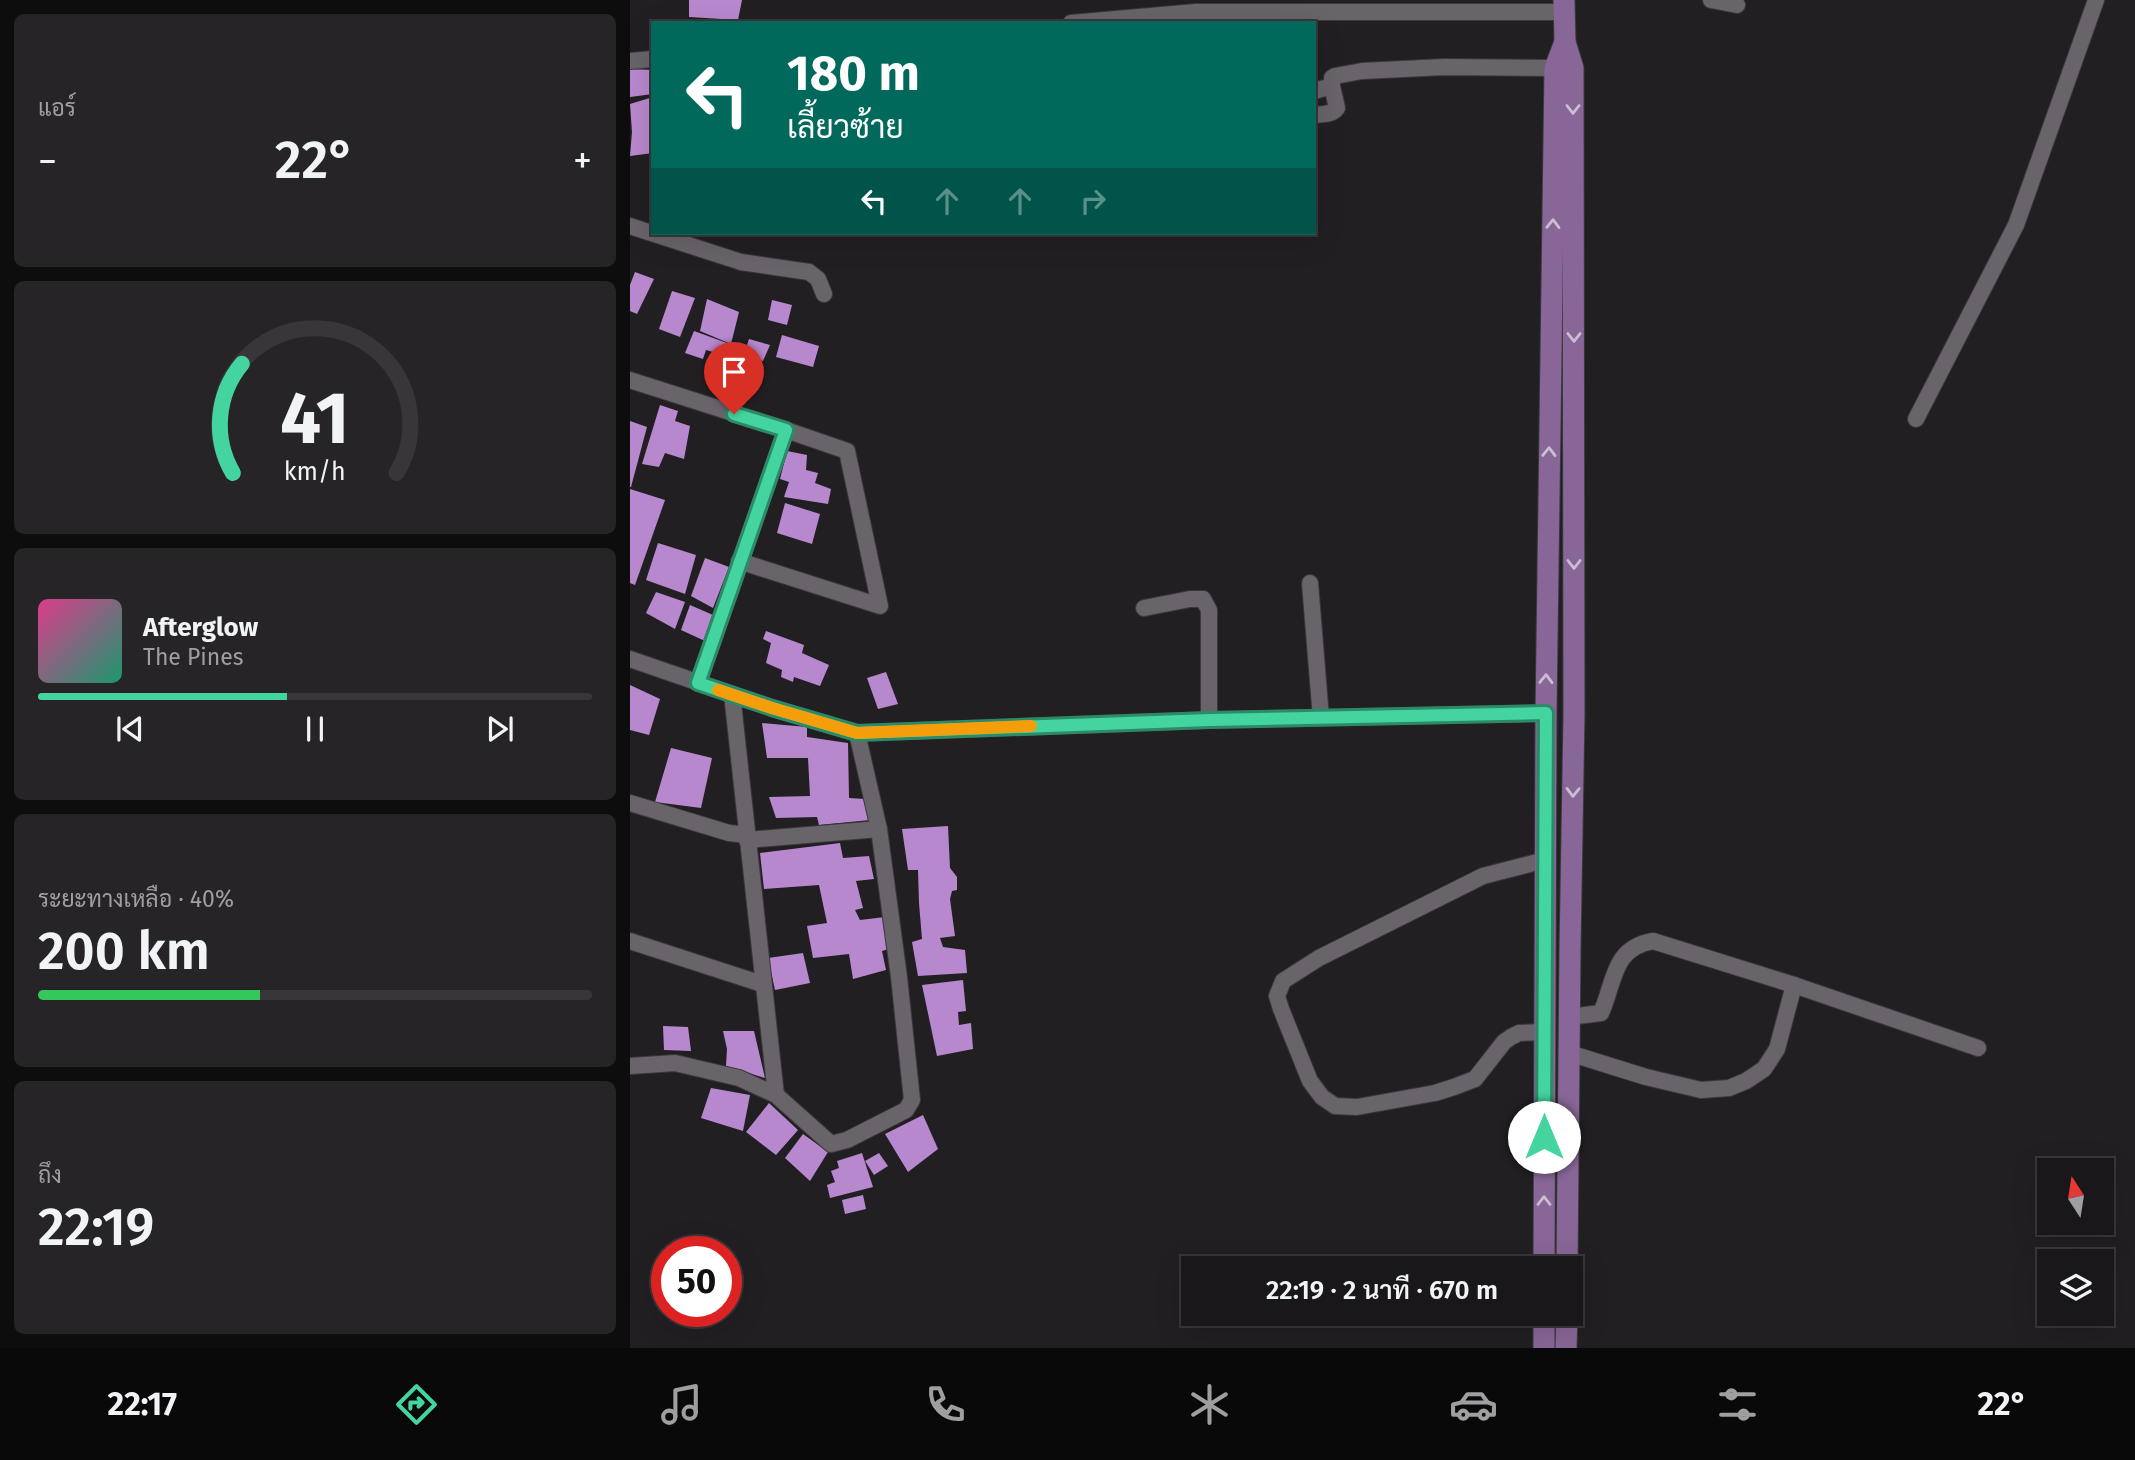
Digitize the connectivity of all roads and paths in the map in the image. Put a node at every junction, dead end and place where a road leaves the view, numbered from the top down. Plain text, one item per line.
1 (1711, 0) edge
2 (2096, 0) edge
3 (1737, 5) dead end
4 (1564, 6) edge
5 (1094, 21) edge
6 (1565, 42) junction
7 (651, 59) edge
8 (630, 61) edge
9 (1555, 68) junction
10 (1332, 86) junction
11 (1316, 90) edge
12 (1316, 115) edge
13 (630, 226) edge
14 (651, 233) edge
15 (658, 235) edge
16 (824, 293) dead end
17 (630, 380) edge
18 (1916, 419) dead end
19 (786, 430) junction
20 (739, 561) junction
21 (1310, 583) dead end
22 (1144, 608) dead end
23 (630, 659) edge
24 (698, 683) junction
25 (732, 694) junction
26 (1546, 713) junction
27 (1321, 718) junction
28 (1209, 720) junction
29 (857, 733) junction
30 (630, 803) edge
31 (879, 829) junction
32 (747, 838) junction
33 (1545, 860) junction
34 (630, 941) edge
35 (762, 984) junction
36 (1794, 985) junction
37 (1569, 1017) junction
38 (1545, 1032) junction
39 (1978, 1048) dead end
40 (1569, 1054) junction
41 (630, 1066) edge
42 (776, 1095) junction
43 (1544, 1256) edge
44 (1567, 1256) edge
45 (1544, 1326) edge
46 (1567, 1326) edge
47 (1544, 1348) edge
48 (1566, 1348) edge

1 - 3 street
2 - 18 street
4 - 5 street
4 - 6 main road
6 - 9 main road
6 -> 37 main road
7 - 8 street
9 - 10 street
26 -> 9 main road
10 - 11 street
10 - 12 street
13 - 14 street
15 - 16 street
17 - 19 street
19 - 20 street
19 - 20 street
20 - 24 street
21 - 27 street
22 - 28 street
23 - 24 street
24 - 25 street
25 - 29 street
25 - 32 street
26 - 27 street
26 - 33 main road
27 - 28 street
28 - 29 street
29 - 31 street
30 - 32 street
31 - 32 street
31 - 42 street
32 - 35 street
33 - 38 main road
33 - 38 street
34 - 35 street
35 - 42 street
36 - 37 street
36 - 39 street
36 - 40 street
37 - 40 main road
43 -> 38 main road
40 - 44 main road
41 - 42 street
45 - 47 main road
46 - 48 main road

